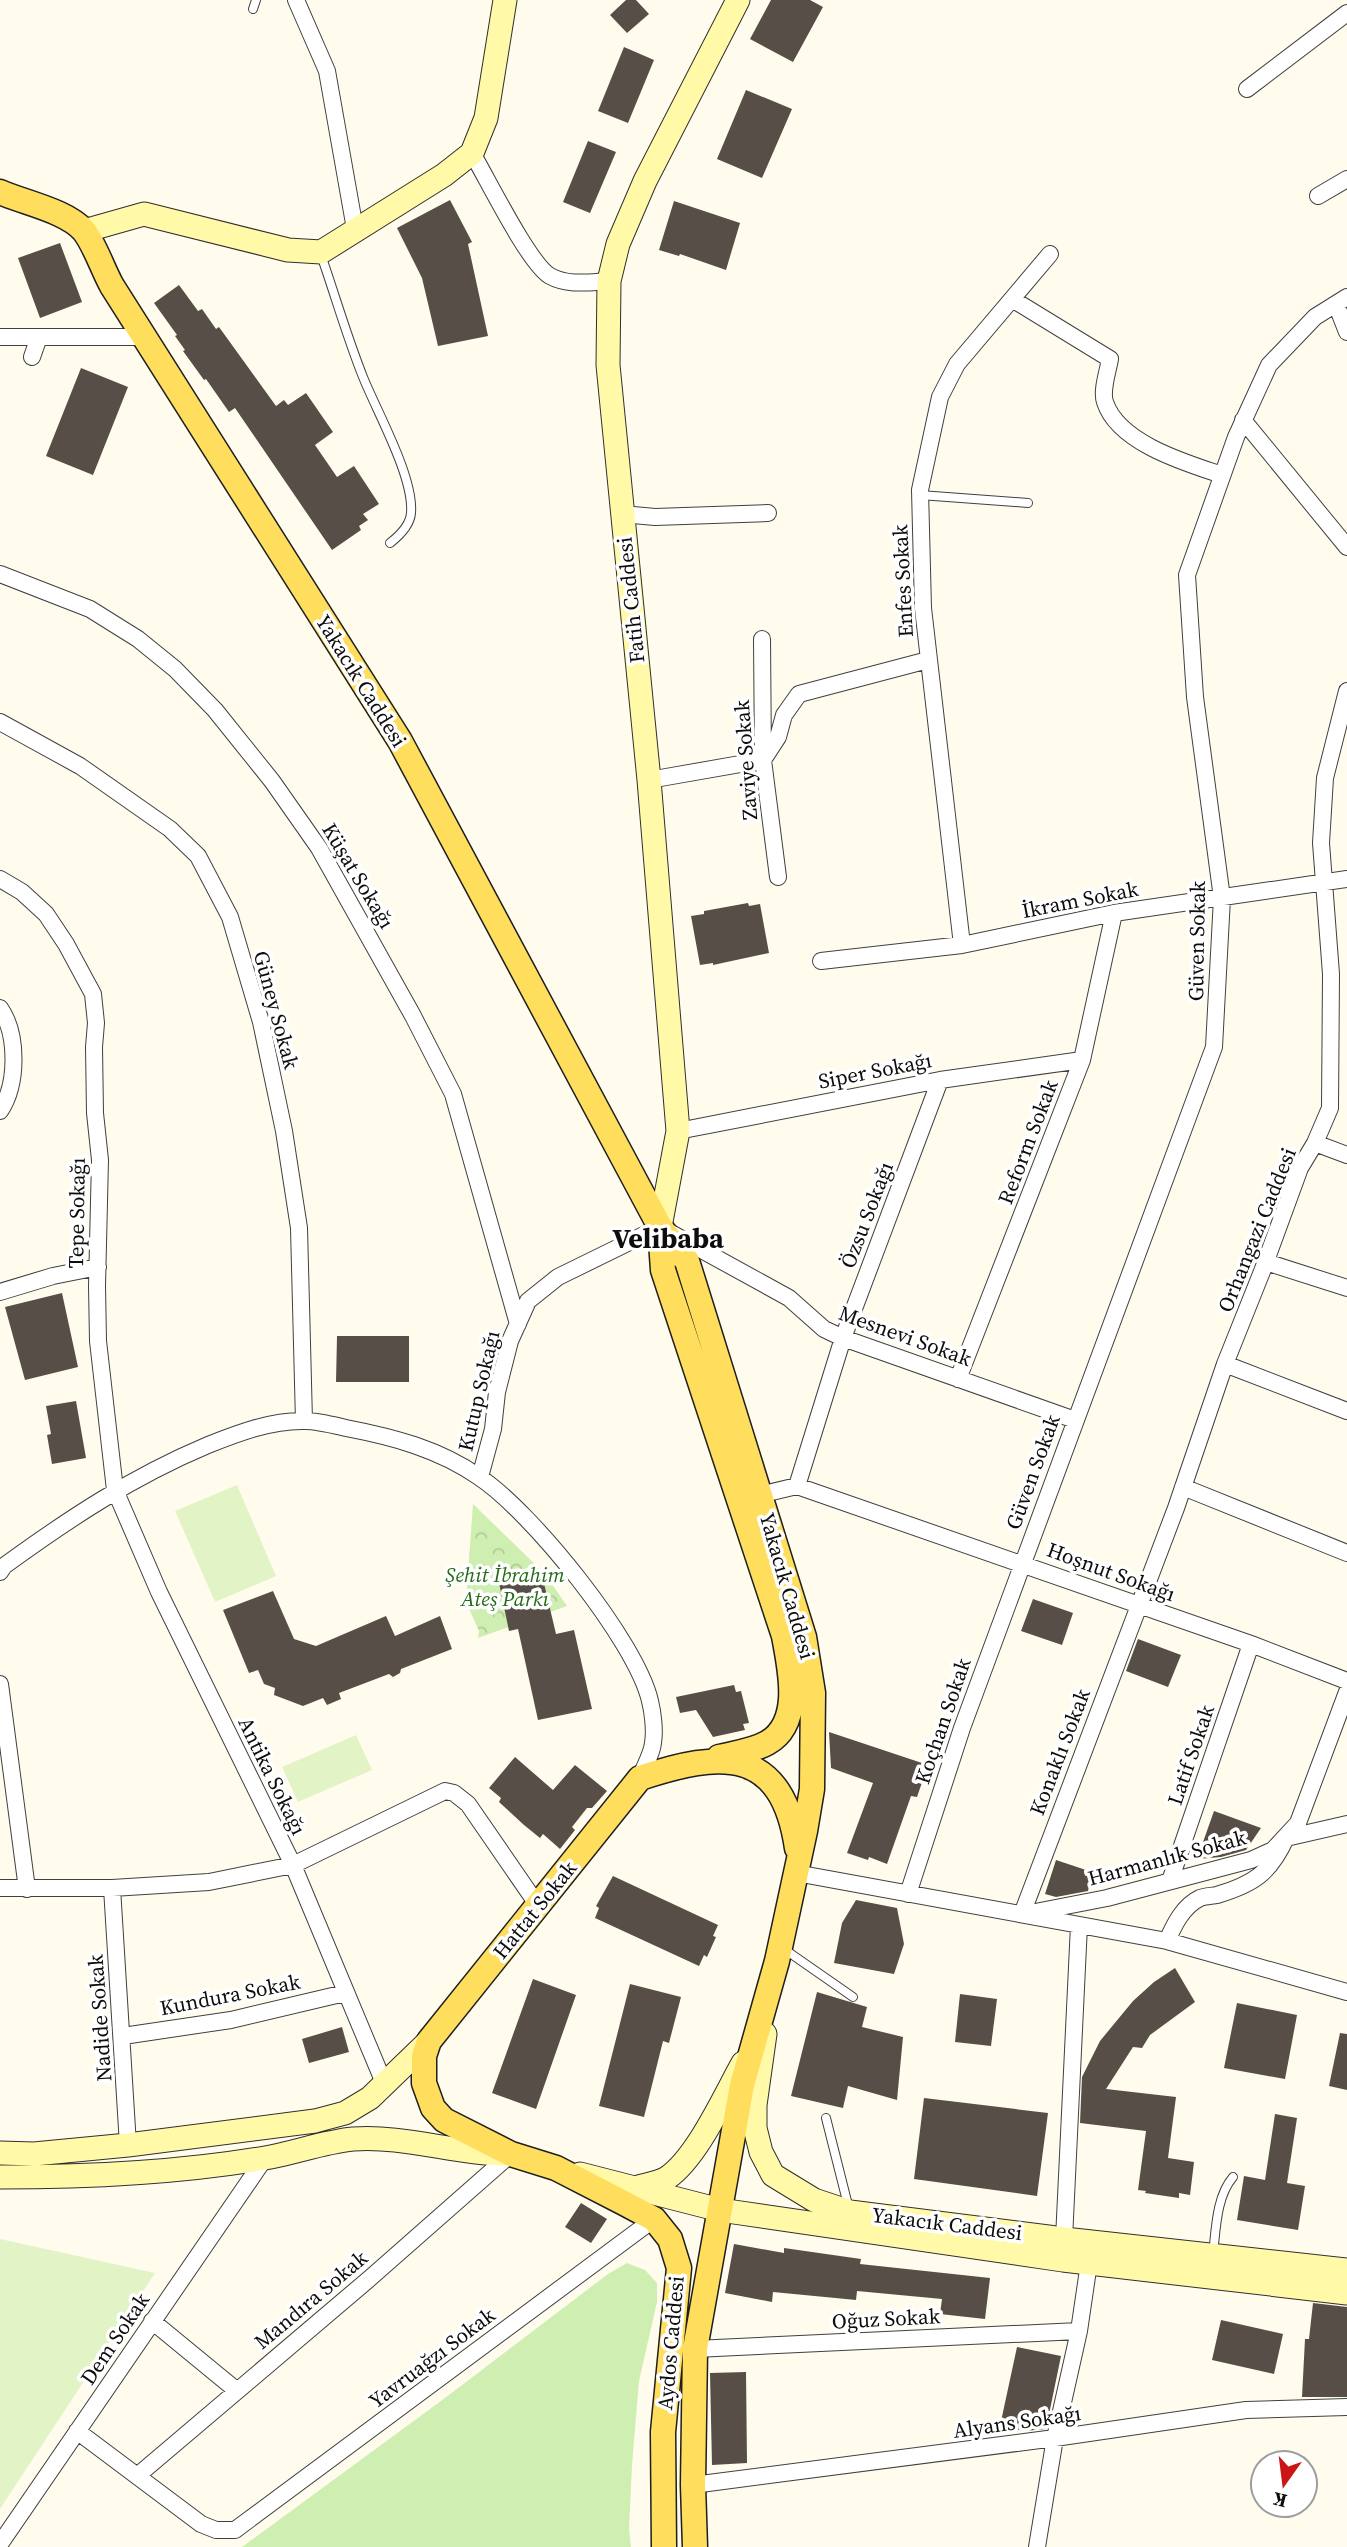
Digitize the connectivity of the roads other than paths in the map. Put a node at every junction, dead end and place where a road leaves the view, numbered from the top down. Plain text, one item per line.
1 (296, 0) edge
2 (505, 0) edge
3 (738, 0) edge
4 (1340, 0) edge
5 (1347, 10) edge
6 (1247, 89) dead end
7 (472, 153) junction
8 (1347, 180) edge
9 (0, 192) edge
10 (1318, 196) dead end
11 (355, 229) junction
12 (84, 231) junction
13 (320, 252) junction
14 (1050, 254) dead end
15 (609, 281) junction
16 (1012, 299) junction
17 (1341, 301) edge
18 (1347, 332) edge
19 (0, 337) edge
20 (39, 337) junction
21 (145, 337) junction
22 (32, 356) dead end
23 (1243, 420) junction
24 (1222, 475) junction
25 (920, 495) junction
26 (1028, 503) dead end
27 (768, 513) dead end
28 (622, 514) junction
29 (390, 543) dead end
30 (1347, 547) edge
31 (0, 574) edge
32 (762, 639) dead end
33 (928, 660) junction
34 (1347, 691) edge
35 (0, 722) edge
36 (763, 760) junction
37 (649, 780) junction
38 (778, 877) dead end
39 (0, 879) edge
40 (1347, 879) edge
41 (1325, 882) junction
42 (1222, 898) junction
43 (1114, 913) junction
44 (962, 945) junction
45 (821, 961) dead end
46 (0, 1008) edge
47 (1082, 1060) junction
48 (940, 1080) junction
49 (0, 1111) edge
50 (678, 1131) junction
51 (1315, 1143) junction
52 (1347, 1155) edge
53 (660, 1227) junction
54 (1266, 1262) junction
55 (98, 1267) junction
56 (1347, 1289) edge
57 (0, 1292) edge
58 (518, 1324) junction
59 (843, 1338) junction
60 (1226, 1364) junction
61 (958, 1378) junction
62 (1347, 1411) edge
63 (304, 1420) junction
64 (1075, 1420) junction
65 (480, 1477) junction
66 (797, 1486) junction
67 (1183, 1488) junction
68 (115, 1490) junction
69 (750, 1497) junction
70 (1347, 1553) edge
71 (1022, 1563) junction
72 (0, 1572) edge
73 (1139, 1605) junction
74 (1251, 1644) junction
75 (1347, 1681) edge
76 (0, 1684) edge
77 (1347, 1692) edge
78 (706, 1760) junction
79 (640, 1778) junction
80 (1347, 1825) edge
81 (1286, 1838) junction
82 (293, 1865) junction
83 (798, 1866) junction
84 (1176, 1879) junction
85 (0, 1888) edge
86 (112, 1888) junction
87 (27, 1889) junction
88 (908, 1894) junction
89 (1214, 1896) junction
90 (538, 1906) junction
91 (1022, 1914) junction
92 (1079, 1925) junction
93 (1167, 1941) junction
94 (778, 1953) junction
95 (1347, 1992) edge
96 (345, 1993) junction
97 (853, 1997) dead end
98 (123, 2036) junction
99 (429, 2041) junction
100 (752, 2046) junction
101 (384, 2083) junction
102 (826, 2118) dead end
103 (128, 2145) junction
104 (0, 2154) edge
105 (511, 2154) junction
106 (265, 2158) junction
107 (556, 2168) junction
108 (0, 2176) edge
109 (1233, 2177) dead end
110 (635, 2188) junction
111 (720, 2210) junction
112 (850, 2211) junction
113 (654, 2219) junction
114 (1064, 2239) junction
115 (1213, 2255) junction
116 (1089, 2263) junction
117 (1347, 2270) edge
118 (1347, 2293) edge
119 (152, 2321) junction
120 (1079, 2331) junction
121 (695, 2349) junction
122 (236, 2390) junction
123 (1347, 2407) edge
124 (77, 2431) junction
125 (1055, 2438) junction
126 (137, 2476) junction
127 (693, 2485) junction
128 (697, 2540) edge
129 (0, 2544) edge
130 (664, 2547) edge
131 (1038, 2547) edge

1 - 11 street
2 - 7 street
3 - 15 street, Fatih Caddesi
4 - 5 street
5 - 6 street
7 - 11 street
7 - 15 street
8 - 10 street
9 - 12 main road, Yakacık Caddesi
11 - 13 street
12 - 13 street
12 - 21 main road, Yakacık Caddesi
13 - 29 lane
14 - 16 street, Enfes Sokak
15 - 28 street, Fatih Caddesi
16 - 24 street
16 - 25 street, Enfes Sokak
17 - 18 street
17 - 23 street, Güven Sokak
19 - 20 street
20 - 21 street
20 - 22 street
21 - 53 main road, Yakacık Caddesi
23 - 24 street, Güven Sokak
23 - 30 street
24 - 42 street, Güven Sokak
25 - 26 lane
25 - 33 street, Enfes Sokak
27 - 28 street
28 - 37 street, Fatih Caddesi
31 - 58 street, Küşat Sokağı
32 - 36 street, Zaviye Sokak
33 - 36 street
33 - 44 street, Enfes Sokak
34 - 41 street, Orhangazi Caddesi
35 - 63 street, Güney Sokak
36 - 37 street
36 - 38 street, Zaviye Sokak
37 - 50 street, Fatih Caddesi
39 - 55 street, Tepe Sokağı
40 - 41 street, İkram Sokak
41 - 42 street, İkram Sokak
41 - 51 street, Orhangazi Caddesi
42 - 43 street, İkram Sokak
42 - 64 street, Güven Sokak
43 - 44 street, İkram Sokak
43 - 47 street, Reform Sokak
44 - 45 street, İkram Sokak
46 - 49 street
47 - 48 street, Siper Sokağı
47 - 61 street, Reform Sokak
48 - 50 street, Siper Sokağı
48 - 59 street, Özsu Sokağı
50 - 53 street, Fatih Caddesi
51 - 52 street
51 - 54 street, Orhangazi Caddesi
53 - 58 street, Kutup Sokağı
53 - 59 street, Mesnevi Sokak
53 - 69 main road, Yakacık Caddesi
54 - 56 street
54 - 60 street, Orhangazi Caddesi
55 - 57 street
55 - 68 street, Tepe Sokağı
58 - 65 street, Kutup Sokağı
59 - 61 street, Mesnevi Sokak
59 - 66 street, Özsu Sokağı
60 - 62 street
60 - 67 street, Orhangazi Caddesi
61 - 64 street, Mesnevi Sokak
63 - 65 street
63 - 68 street
64 - 71 street, Güven Sokak
65 - 79 street
66 - 69 street
66 - 71 street, Hoşnut Sokağı
67 - 70 street
67 - 73 street, Orhangazi Caddesi
68 - 72 street
68 - 82 street, Antika Sokağı
69 - 78 main road, Yakacık Caddesi
69 - 83 main road, Yakacık Caddesi
71 - 73 street, Hoşnut Sokağı
71 - 88 street, Koçhan Sokak
73 - 74 street, Hoşnut Sokağı
73 - 91 street, Konaklı Sokak
74 - 75 street, Hoşnut Sokağı
74 - 84 street, Latif Sokak
76 - 87 street
77 - 81 street, Harmanlık Sokak
78 - 79 main road
78 - 83 main road
79 - 90 main road, Hattat Sokak
80 - 81 street
81 - 84 street, Harmanlık Sokak
81 - 89 street
82 - 86 street
82 - 90 street
82 - 96 street, Antika Sokağı
83 - 88 street
83 - 94 main road, Yakacık Caddesi
84 - 89 street
84 - 91 street, Harmanlık Sokak
85 - 87 street
86 - 87 street
86 - 98 street, Nadide Sokak
88 - 91 street
89 - 93 street
90 - 99 main road, Hattat Sokak
91 - 92 street
92 - 93 street
92 - 114 street
93 - 95 street
94 - 97 lane
94 - 100 main road, Yakacık Caddesi
94 - 112 street, Yakacık Caddesi
96 - 98 street, Kundura Sokak
96 - 101 street, Antika Sokağı
98 - 103 street, Nadide Sokak
99 - 101 street
99 - 105 main road
100 - 110 street, Yakacık Caddesi
100 - 111 main road, Yakacık Caddesi
101 - 103 street
102 - 112 lane
103 - 104 street
105 - 106 street
105 - 107 main road, Aydos Caddesi
105 - 122 street, Mandıra Sokak
106 - 108 street
106 - 119 street, Dem Sokak
107 - 110 street, Yakacık Caddesi
107 - 113 main road, Aydos Caddesi
109 - 115 lane
110 - 111 street, Yakacık Caddesi
111 - 116 street, Yakacık Caddesi
111 - 121 main road, Aydos Caddesi
112 - 114 street, Yakacık Caddesi
113 - 126 street, Yavruağzı Sokak
113 - 130 main road, Aydos Caddesi
114 - 115 street, Yakacık Caddesi
115 - 117 street, Yakacık Caddesi
116 - 118 street, Yakacık Caddesi
116 - 120 street
119 - 122 street
119 - 124 street, Dem Sokak
120 - 121 street, Oğuz Sokak
120 - 125 street
121 - 127 main road, Aydos Caddesi
122 - 126 street, Mandıra Sokak
123 - 125 street, Alyans Sokağı
124 - 126 street
124 - 129 street, Dem Sokak
125 - 127 street, Alyans Sokağı
125 - 131 street
127 - 128 main road, Aydos Caddesi

